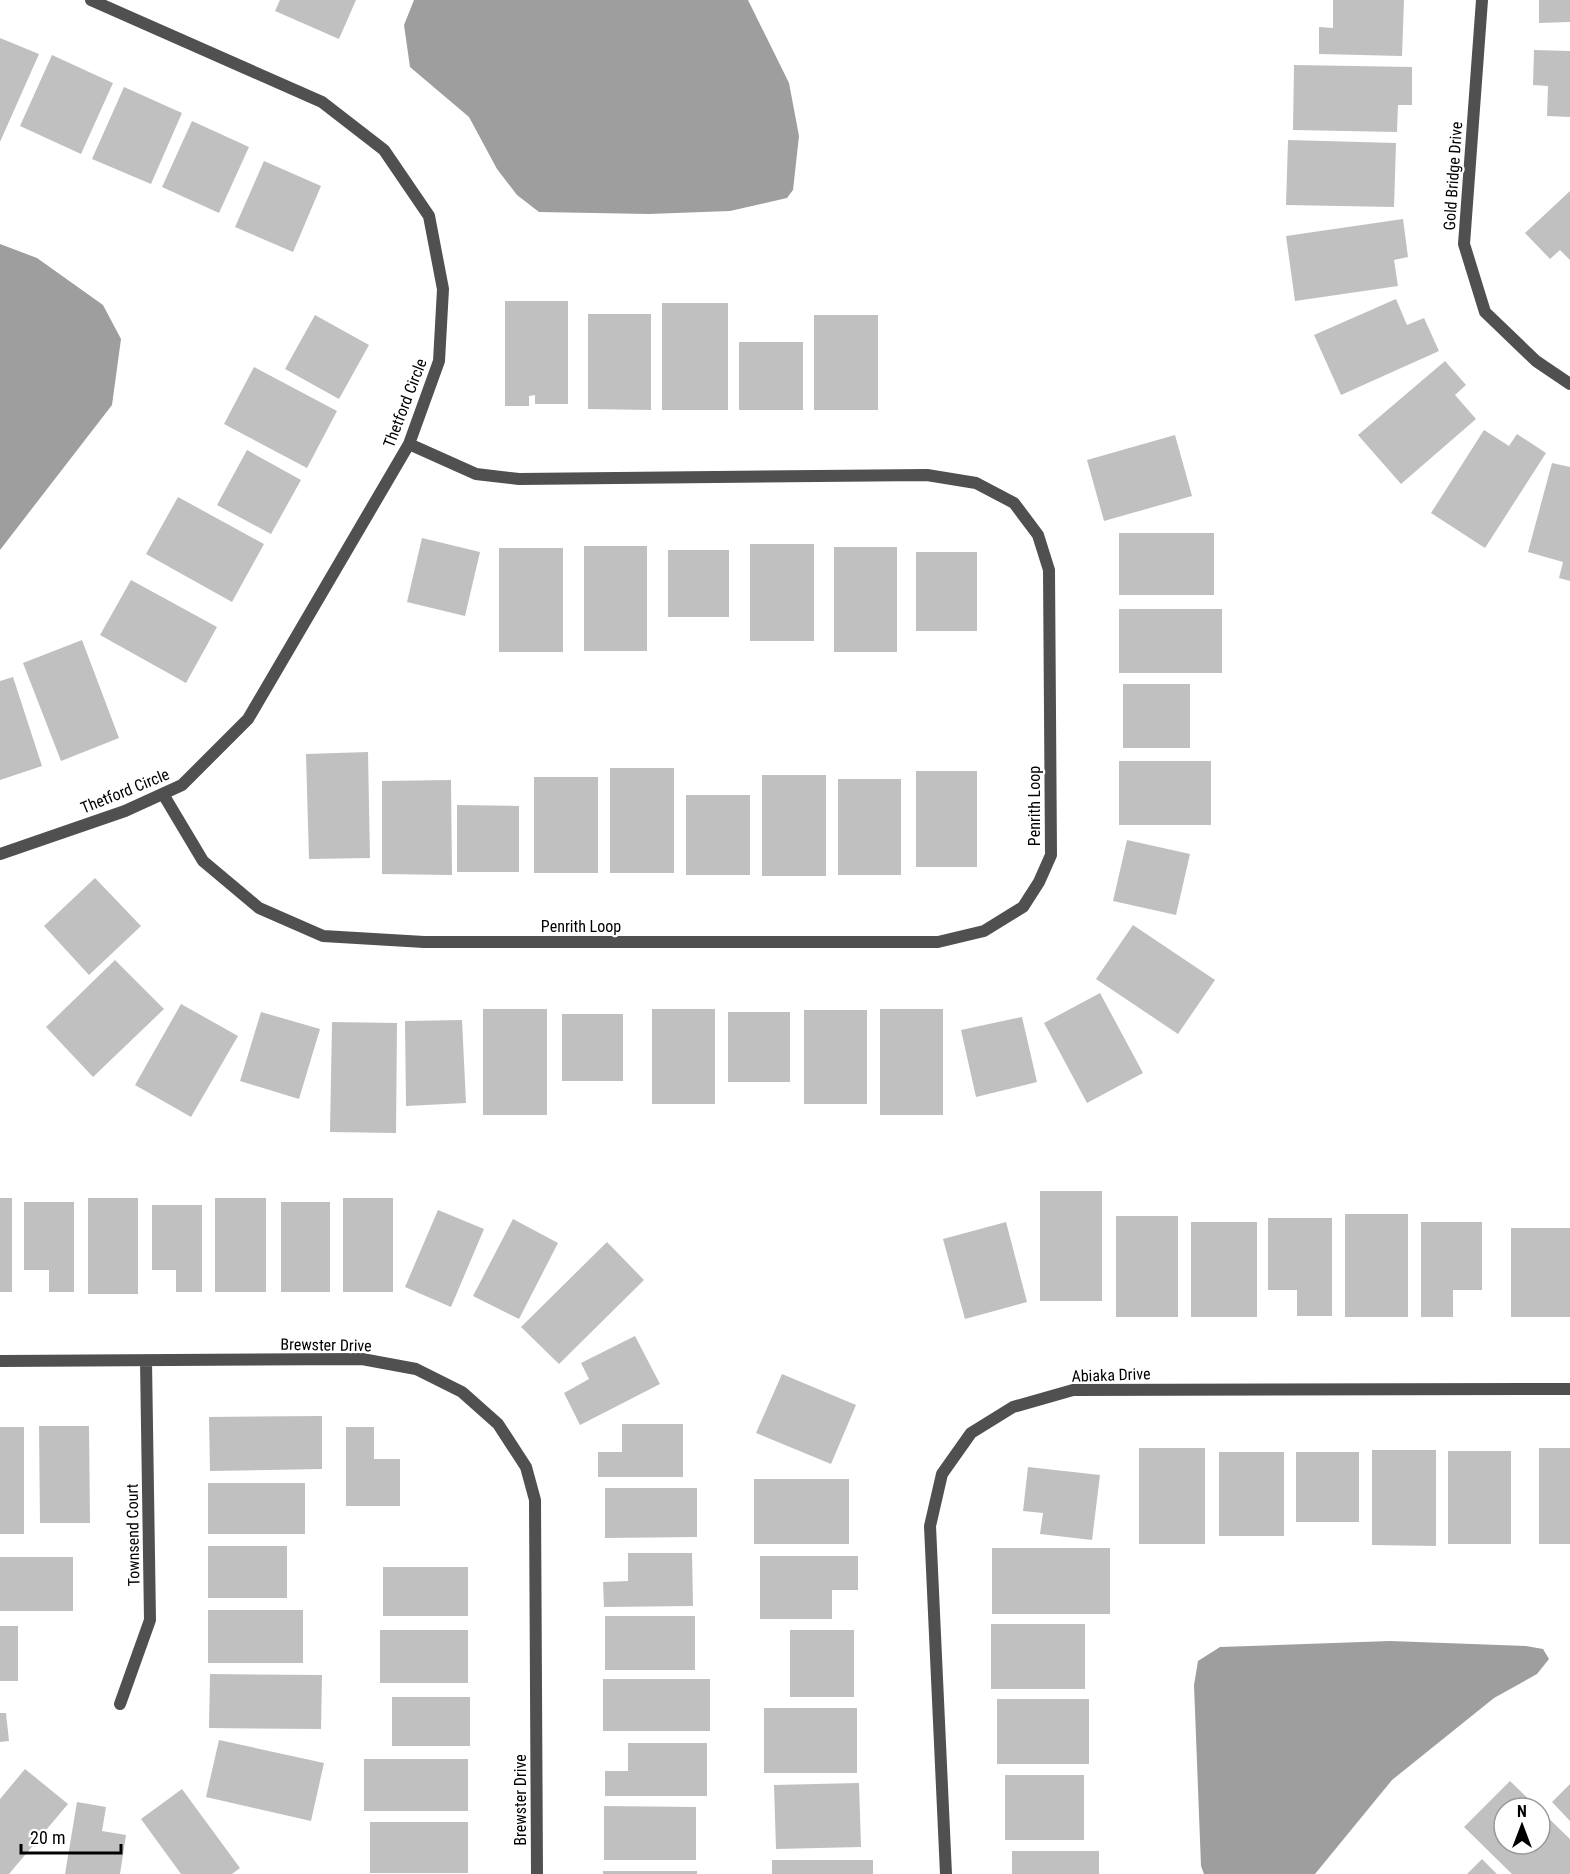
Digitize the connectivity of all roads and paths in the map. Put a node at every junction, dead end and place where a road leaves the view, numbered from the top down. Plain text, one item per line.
1 (91, 0) edge
2 (1482, 0) edge
3 (1570, 384) edge
4 (410, 444) junction
5 (163, 794) junction
6 (0, 854) edge
7 (0, 1361) edge
8 (146, 1361) junction
9 (1570, 1389) edge
10 (120, 1704) dead end
11 (537, 1874) edge
12 (946, 1874) edge

1 - 4 street, Thetford Circle
2 - 3 street, Gold Bridge Drive
4 - 5 street, Thetford Circle
4 - 5 street, Penrith Loop
5 - 6 street, Thetford Circle
7 - 8 street, Brewster Drive
8 - 10 street, Townsend Court
8 - 11 street, Brewster Drive
9 - 12 street, Abiaka Drive

